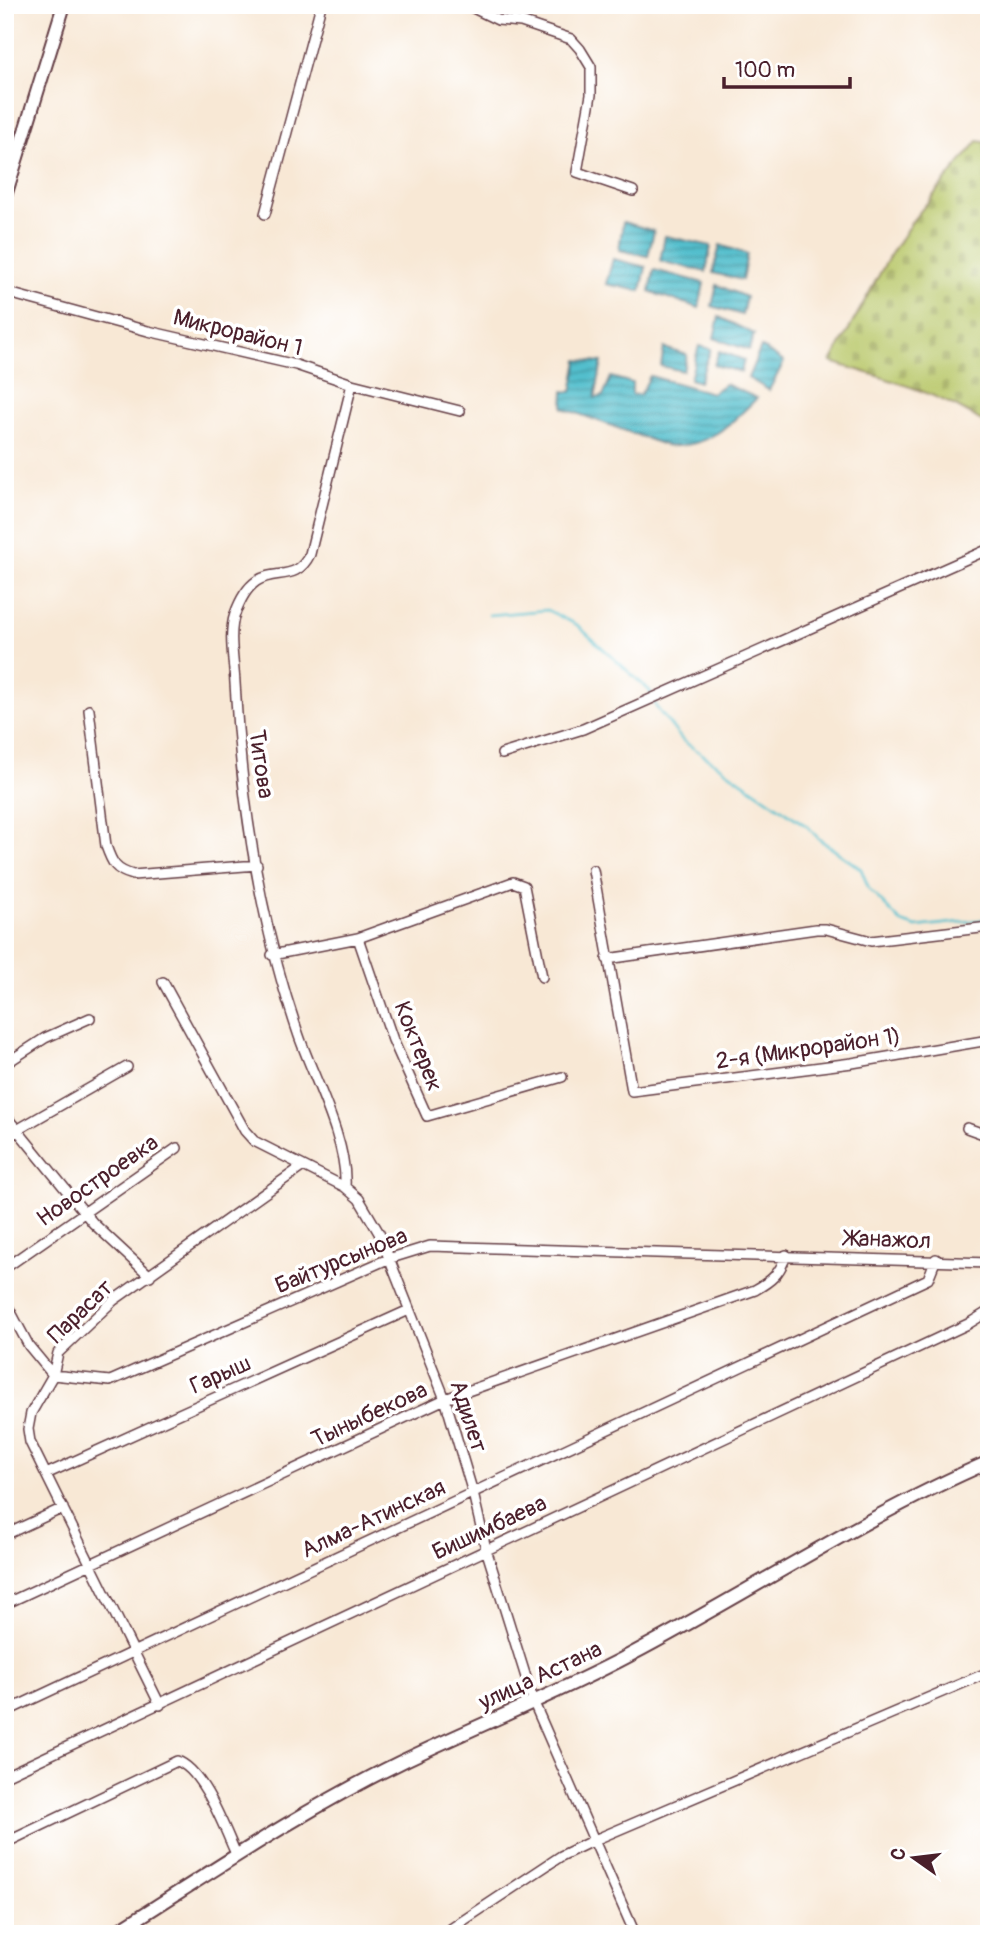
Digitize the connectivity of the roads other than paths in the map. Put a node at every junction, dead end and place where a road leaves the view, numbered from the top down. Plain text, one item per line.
1 (64, 5) edge
2 (321, 5) edge
3 (467, 5) edge
4 (633, 191) dead end
5 (5, 196) edge
6 (265, 214) dead end
7 (5, 292) edge
8 (352, 384) junction
9 (460, 411) dead end
10 (989, 549) edge
11 (89, 710) dead end
12 (502, 754) dead end
13 (257, 865) junction
14 (593, 870) dead end
15 (989, 926) edge
16 (358, 938) junction
17 (272, 955) junction
18 (607, 959) junction
19 (542, 977) dead end
20 (163, 982) dead end
21 (90, 1018) dead end
22 (989, 1040) edge
23 (5, 1064) edge
24 (127, 1067) dead end
25 (562, 1077) dead end
26 (5, 1115) edge
27 (967, 1128) dead end
28 (17, 1130) junction
29 (989, 1136) edge
30 (5, 1140) edge
31 (177, 1148) dead end
32 (303, 1166) junction
33 (345, 1187) junction
34 (84, 1212) junction
35 (786, 1255) junction
36 (388, 1259) junction
37 (936, 1259) junction
38 (989, 1263) edge
39 (5, 1268) edge
40 (149, 1276) junction
41 (5, 1301) edge
42 (409, 1310) junction
43 (989, 1311) edge
44 (52, 1375) junction
45 (445, 1399) junction
46 (989, 1462) edge
47 (46, 1474) junction
48 (473, 1493) junction
49 (63, 1508) junction
50 (5, 1535) edge
51 (486, 1549) junction
52 (91, 1565) junction
53 (5, 1604) edge
54 (133, 1650) junction
55 (989, 1672) edge
56 (534, 1703) junction
57 (160, 1705) junction
58 (5, 1712) edge
59 (5, 1776) edge
60 (592, 1841) junction
61 (5, 1843) edge
62 (236, 1854) junction
63 (113, 1934) edge
64 (443, 1934) edge
65 (635, 1934) edge

1 - 5 main road
2 - 6 street
3 - 4 street
7 - 8 street, Микрорайон 1
8 - 9 street, Микрорайон 1
8 - 13 street, Титова
10 - 12 street
11 - 13 street
13 - 17 street, Титова
14 - 18 street
15 - 18 street
16 - 17 street
16 - 19 street
16 - 25 street, Коктерек
17 - 33 street, Титова
18 - 22 street, 2-я (Микрорайон 1)
20 - 32 street, Адилет
21 - 23 street
24 - 28 street
26 - 28 street
27 - 29 street
28 - 30 street
28 - 34 street
31 - 34 street, Новостроевка
32 - 33 street, Адилет
32 - 40 street, Парасат
33 - 36 street, Адилет
34 - 39 street, Новостроевка
34 - 40 street
35 - 36 street, Байтурсынова
35 - 37 street, Жанажол
35 - 45 street, Тыныбекова
36 - 42 street, Адилет
36 - 44 street, Байтурсынова
37 - 38 street, Жанажол
37 - 48 street, Алма-Атинская
40 - 44 street, Парасат
41 - 44 street
42 - 45 street, Адилет
42 - 47 street, Гарыш
43 - 51 street, Бишимбаева
44 - 47 street, Парасат
45 - 48 street, Адилет
45 - 52 street, Тыныбекова
46 - 56 main road, улица Астана
47 - 49 street, Парасат
48 - 51 street, Адилет
48 - 54 street, Алма-Атинская
49 - 50 street
49 - 52 street, Парасат
51 - 56 street, Адилет
51 - 57 street, Бишимбаева
52 - 53 street, Тыныбекова
52 - 54 street, Парасат
54 - 57 street, Парасат
54 - 58 street, Алма-Атинская
55 - 60 street
56 - 60 street, Адилет
56 - 62 main road, улица Астана
57 - 59 street, Бишимбаева
60 - 64 street
60 - 65 street, Адилет
61 - 62 street
62 - 63 main road, улица Астана

